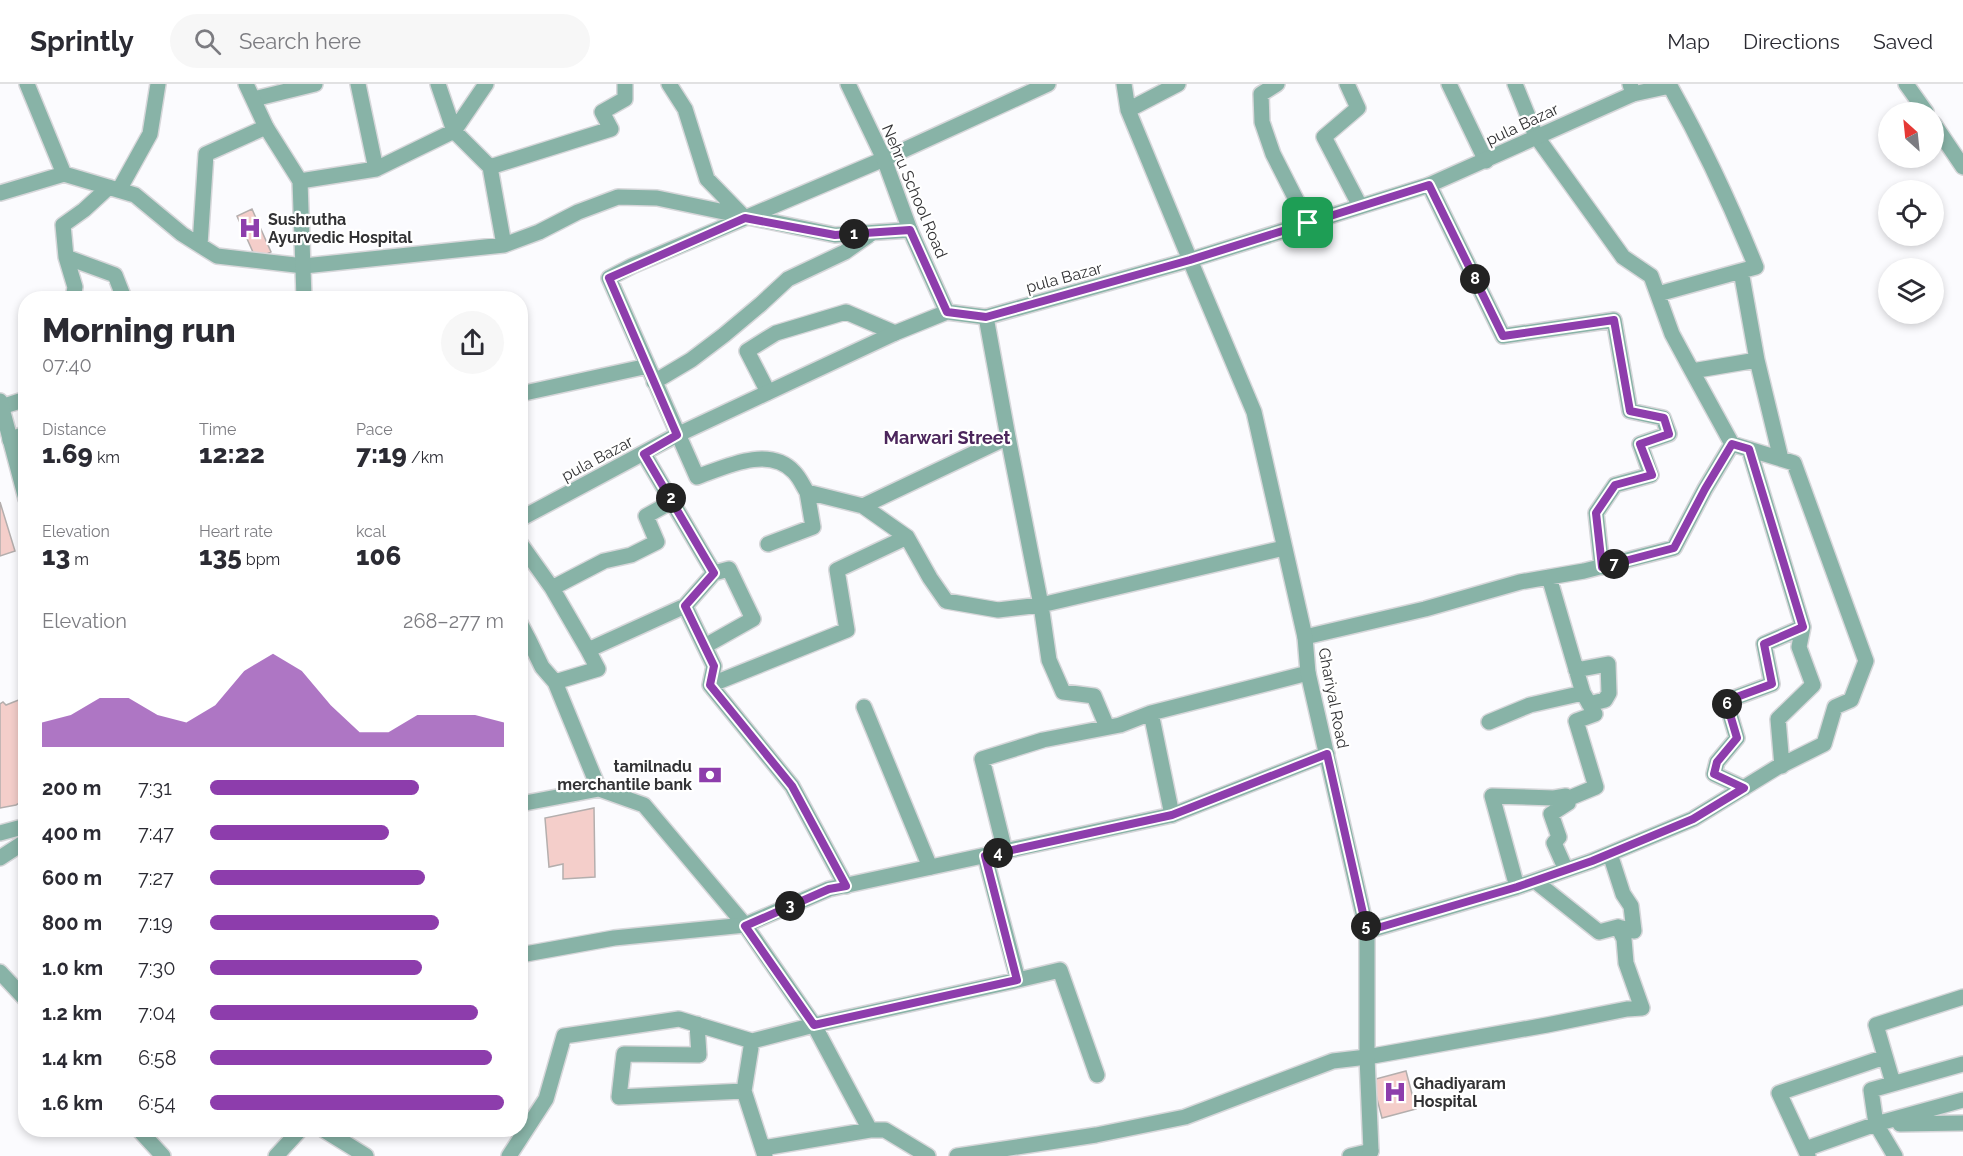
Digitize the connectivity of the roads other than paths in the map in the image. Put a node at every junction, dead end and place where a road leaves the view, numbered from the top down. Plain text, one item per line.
1 (27, 84) edge
2 (158, 84) edge
3 (246, 84) edge
4 (315, 84) edge
5 (358, 84) edge
6 (438, 84) edge
7 (486, 84) edge
8 (625, 84) edge
9 (669, 84) edge
10 (848, 84) edge
11 (1048, 84) edge
12 (1124, 84) edge
13 (1178, 84) edge
14 (1276, 84) edge
15 (1347, 84) edge
16 (1449, 84) edge
17 (1515, 84) edge
18 (1906, 84) edge
19 (1632, 89) edge
20 (254, 99) junction
21 (1919, 102) edge
22 (1128, 110) junction
23 (266, 127) junction
24 (454, 131) junction
25 (1536, 136) junction
26 (1944, 138) edge
27 (884, 159) junction
28 (1486, 161) junction
29 (1963, 166) edge
30 (490, 167) junction
31 (376, 169) junction
32 (64, 174) junction
33 (300, 181) junction
34 (1429, 185) junction
35 (114, 188) junction
36 (0, 193) edge
37 (1360, 206) junction
38 (745, 218) junction
39 (1308, 223) junction
40 (910, 230) junction
41 (872, 233) junction
42 (504, 244) junction
43 (200, 245) junction
44 (66, 258) junction
45 (1190, 260) junction
46 (304, 266) junction
47 (1741, 271) junction
48 (74, 291) edge
49 (121, 291) edge
50 (304, 291) edge
51 (1658, 294) junction
52 (947, 312) junction
53 (986, 317) junction
54 (895, 333) junction
55 (1757, 360) junction
56 (648, 366) junction
57 (1692, 372) junction
58 (654, 382) junction
59 (528, 392) edge
60 (768, 392) junction
61 (18, 401) edge
62 (1, 404) edge
63 (677, 435) junction
64 (18, 437) edge
65 (1008, 437) junction
66 (10, 441) junction
67 (1732, 444) junction
68 (1749, 449) junction
69 (644, 454) junction
70 (1781, 459) junction
71 (18, 470) edge
72 (807, 492) junction
73 (673, 501) junction
74 (862, 506) junction
75 (528, 515) edge
76 (908, 537) junction
77 (768, 544) dead end
78 (1284, 548) junction
79 (528, 554) edge
80 (1602, 567) junction
81 (714, 573) junction
82 (1549, 577) junction
83 (552, 588) junction
84 (1041, 604) junction
85 (685, 606) junction
86 (1803, 627) junction
87 (1305, 637) junction
88 (528, 646) edge
89 (705, 646) junction
90 (588, 650) junction
91 (1576, 670) junction
92 (1308, 673) junction
93 (555, 682) junction
94 (710, 685) junction
95 (1586, 699) junction
96 (864, 707) dead end
97 (1151, 713) junction
98 (1489, 722) dead end
99 (1107, 727) junction
100 (1327, 754) junction
101 (1782, 766) junction
102 (1744, 788) junction
103 (599, 789) junction
104 (1567, 799) junction
105 (528, 802) edge
106 (1172, 815) junction
107 (18, 828) edge
108 (0, 833) edge
109 (18, 846) edge
110 (1005, 851) junction
111 (1610, 854) junction
112 (985, 856) junction
113 (0, 858) edge
114 (930, 867) junction
115 (1566, 870) junction
116 (1535, 881) junction
117 (846, 886) junction
118 (1517, 887) junction
119 (745, 926) junction
120 (1618, 927) junction
121 (1367, 931) junction
122 (528, 954) edge
123 (0, 972) edge
124 (1017, 980) junction
125 (18, 991) edge
126 (1963, 997) edge
127 (697, 1024) junction
128 (814, 1025) junction
129 (752, 1041) junction
130 (1367, 1057) junction
131 (1885, 1057) junction
132 (1963, 1064) edge
133 (1096, 1075) dead end
134 (1893, 1083) junction
135 (744, 1091) junction
136 (1963, 1100) edge
137 (1963, 1123) edge
138 (1875, 1124) junction
139 (528, 1127) edge
140 (870, 1130) junction
141 (145, 1137) edge
142 (292, 1137) edge
143 (335, 1137) edge
144 (521, 1137) edge
145 (764, 1152) edge
146 (1807, 1153) edge
147 (1370, 1154) edge
148 (163, 1156) edge
149 (276, 1156) edge
150 (366, 1156) edge
151 (509, 1156) edge
152 (928, 1156) edge
153 (957, 1156) edge
154 (1350, 1156) edge
155 (1895, 1156) edge

1 - 32 street
2 - 35 street
3 - 20 street
4 - 20 street
5 - 31 street
6 - 24 street
7 - 24 street
8 - 30 street
9 - 38 street
10 - 27 street, Nehru School Road
11 - 27 street
12 - 22 street, Ghariyal Road
13 - 22 street
14 - 39 street
15 - 37 street
16 - 28 street
17 - 25 street
18 - 21 street
19 - 25 street, pula Bazar
19 - 47 street, pula Bazar
20 - 23 street
22 - 45 street, Ghariyal Road
23 - 33 street
23 - 43 street
24 - 30 street
24 - 31 street
25 - 28 street, pula Bazar
25 - 51 street
26 - 29 street
27 - 38 street
27 - 40 street, Nehru School Road
28 - 34 street, pula Bazar
30 - 42 street
31 - 33 street
32 - 35 street
32 - 36 street
33 - 46 street
34 - 37 street, pula Bazar
34 - 80 street
35 - 43 street
35 - 44 street
37 - 39 street, pula Bazar
38 - 41 street
38 - 42 street
38 - 56 street
39 - 45 street, pula Bazar
40 - 41 street
40 - 52 street, Nehru School Road
41 - 58 street
42 - 46 street
43 - 46 street
44 - 48 street
44 - 49 street
45 - 53 street, pula Bazar
45 - 78 street, Ghariyal Road
46 - 50 street
47 - 51 street
47 - 55 street
51 - 57 street
52 - 53 street, pula Bazar
52 - 54 street, pula Bazar
53 - 65 street
54 - 60 street, pula Bazar
54 - 60 street
55 - 57 street
55 - 70 street
56 - 58 street
56 - 59 street
57 - 67 street
58 - 63 street
60 - 63 street, pula Bazar
61 - 62 street
62 - 66 street
63 - 69 street, pula Bazar
63 - 72 street
64 - 66 street
65 - 74 street
65 - 84 street
66 - 71 street
67 - 68 street
67 - 80 street
68 - 70 street
68 - 86 street
69 - 73 street
69 - 75 street, pula Bazar
70 - 101 street
72 - 74 street
72 - 77 street
73 - 81 street
73 - 83 street
74 - 76 street
76 - 84 street
76 - 94 street
78 - 84 street
78 - 87 street, Ghariyal Road
79 - 83 street
80 - 82 street
81 - 85 street
81 - 89 street
82 - 87 street
82 - 91 street
83 - 90 street
84 - 99 street
85 - 89 street
85 - 90 street
86 - 101 street
86 - 102 street
87 - 92 street, Ghariyal Road
88 - 93 street
89 - 94 street
90 - 93 street
91 - 95 street
91 - 95 street
92 - 97 street
92 - 100 street, Ghariyal Road
93 - 103 street
94 - 117 street
95 - 98 street
95 - 104 street
96 - 114 street
97 - 99 street
97 - 106 street
99 - 110 street
100 - 106 street
100 - 121 street, Ghariyal Road
101 - 102 street
102 - 111 street
103 - 105 street
103 - 119 street
104 - 115 street
104 - 118 street
106 - 110 street
107 - 108 street
109 - 113 street
110 - 112 street
111 - 115 street
111 - 120 street
112 - 114 street
112 - 124 street
114 - 117 street
115 - 116 street
116 - 118 street
116 - 120 street
117 - 119 street
118 - 121 street
119 - 122 street
119 - 128 street
120 - 130 street
121 - 130 street, Ghariyal Road
123 - 125 street
124 - 128 street
124 - 133 street
126 - 131 street
127 - 129 street
127 - 135 street
127 - 139 street
128 - 129 street
128 - 140 street
129 - 135 street
130 - 147 street, Ghariyal Road
130 - 153 street
131 - 134 street
131 - 146 street
132 - 134 street
134 - 138 street
135 - 145 street
136 - 138 street
137 - 138 street
138 - 146 street
138 - 155 street
140 - 145 street
140 - 152 street
141 - 148 street
142 - 149 street
143 - 150 street
144 - 151 street
147 - 154 street

